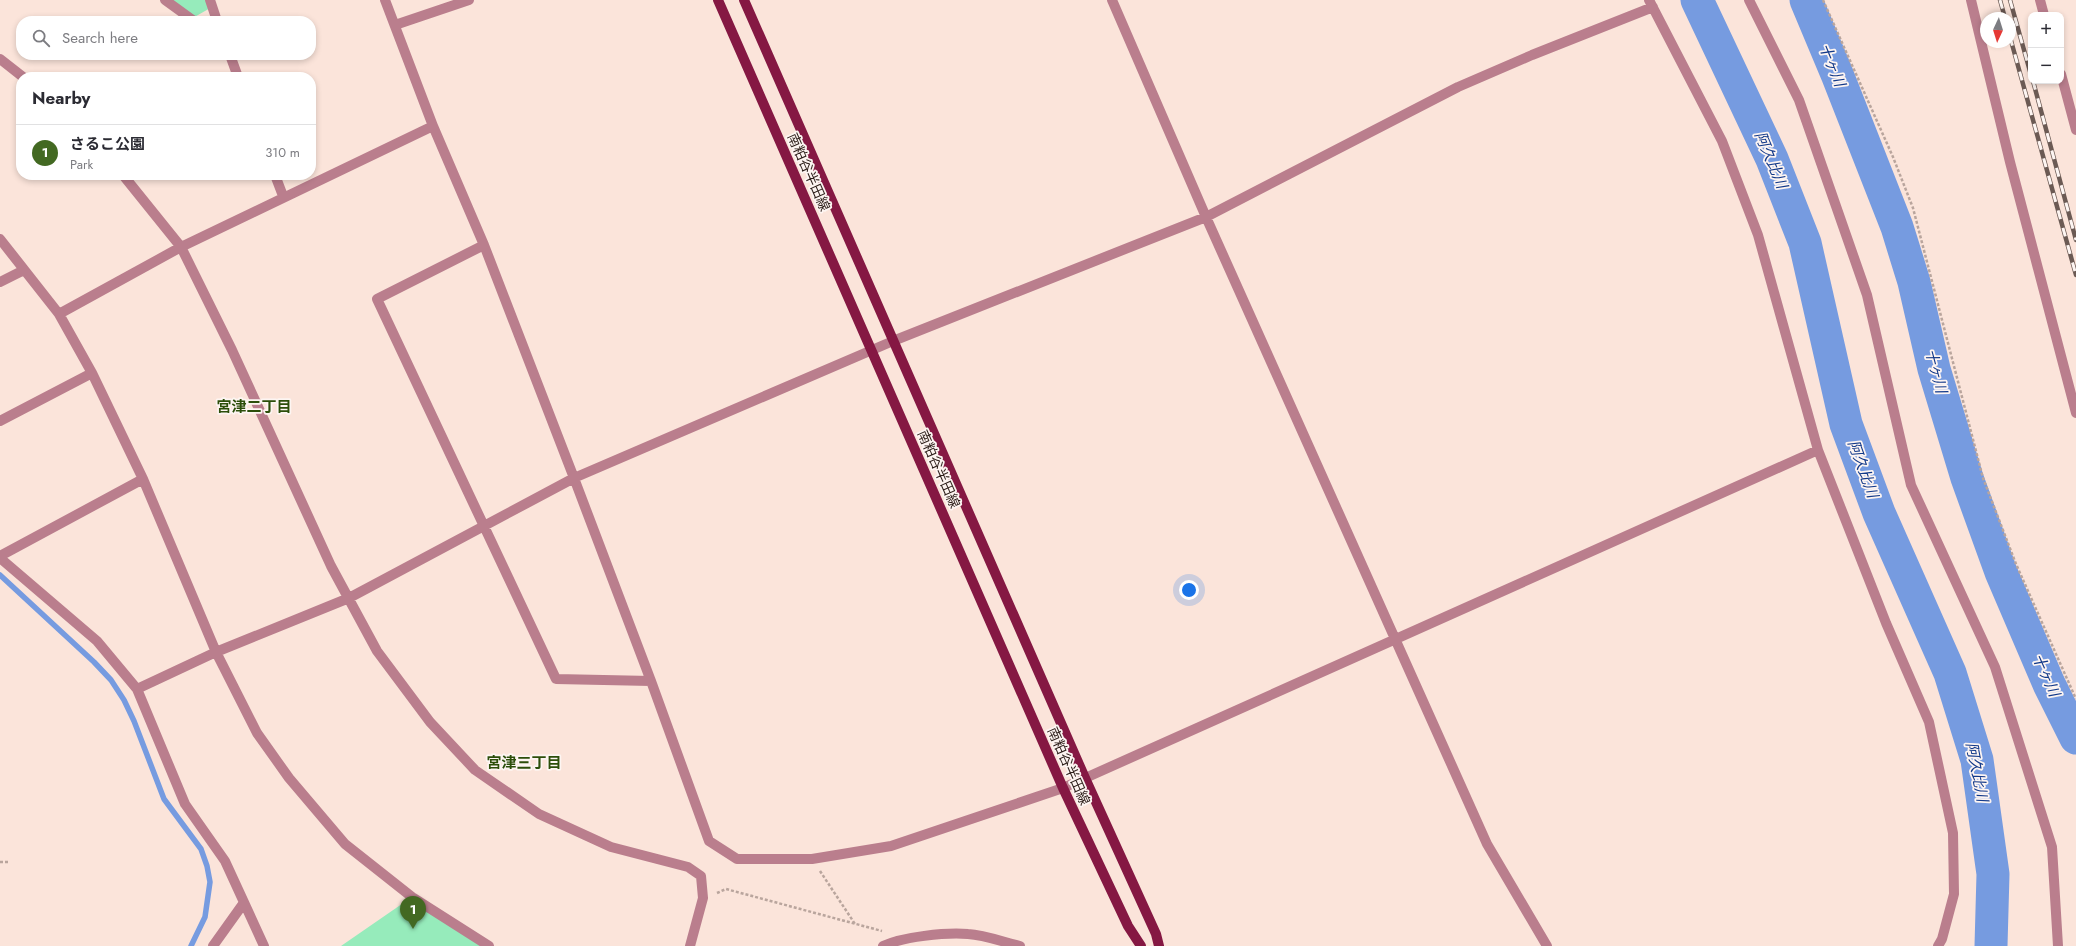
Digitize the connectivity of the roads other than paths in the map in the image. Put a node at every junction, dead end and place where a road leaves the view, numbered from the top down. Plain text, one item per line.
1 (165, 0) edge
2 (210, 0) edge
3 (385, 0) edge
4 (469, 0) edge
5 (718, 0) edge
6 (744, 0) edge
7 (1112, 0) edge
8 (1749, 0) edge
9 (1971, 0) edge
10 (2040, 0) edge
11 (1651, 3) edge
12 (2043, 12) edge
13 (187, 16) edge
14 (215, 16) edge
15 (395, 25) junction
16 (0, 59) edge
17 (232, 60) edge
18 (17, 72) edge
19 (236, 72) edge
20 (2064, 84) edge
21 (433, 126) junction
22 (2076, 130) edge
23 (127, 180) edge
24 (277, 180) edge
25 (283, 196) junction
26 (1206, 217) junction
27 (0, 239) edge
28 (484, 245) junction
29 (181, 247) junction
30 (24, 270) junction
31 (0, 282) edge
32 (59, 314) junction
33 (893, 341) junction
34 (871, 351) junction
35 (92, 373) junction
36 (2076, 413) edge
37 (0, 421) edge
38 (1818, 450) junction
39 (574, 478) junction
40 (144, 479) junction
41 (485, 526) junction
42 (0, 557) edge
43 (349, 598) junction
44 (1394, 638) junction
45 (216, 652) junction
46 (651, 681) junction
47 (138, 689) junction
48 (1085, 778) junction
49 (1063, 788) junction
50 (244, 904) junction
51 (886, 944) edge
52 (485, 945) edge
53 (213, 946) edge
54 (264, 946) edge
55 (690, 946) edge
56 (1020, 946) edge
57 (1141, 946) edge
58 (1159, 946) edge
59 (1546, 946) edge
60 (1938, 946) edge
61 (2058, 946) edge

1 - 13 street
2 - 14 street
3 - 15 street
4 - 15 street
5 - 34 main road, 南粕谷半田線
6 - 33 main road, 南粕谷半田線
7 - 26 street
8 - 61 street
9 - 36 street
10 - 12 street
11 - 26 street
11 - 38 street
15 - 21 street
16 - 18 street
17 - 19 street
20 - 22 street
21 - 25 street
21 - 28 street
23 - 29 street
24 - 25 street
25 - 29 street
26 - 33 street
26 - 44 street
27 - 30 street
28 - 39 street
28 - 41 street
29 - 32 street
29 - 43 street
30 - 31 street
30 - 32 street
32 - 35 street
33 - 34 street
33 - 48 main road, 南粕谷半田線
34 - 39 street
34 - 49 main road, 南粕谷半田線
35 - 37 street
35 - 40 street
38 - 44 street
38 - 60 street
39 - 41 street
39 - 46 street
40 - 42 street
40 - 45 street
41 - 43 street
41 - 46 street
42 - 47 street
43 - 45 street
43 - 55 street
44 - 48 street
44 - 59 street
45 - 47 street
45 - 52 street
46 - 49 street
47 - 50 street
48 - 49 street
48 - 58 main road, 南粕谷半田線
49 - 57 main road, 南粕谷半田線
50 - 53 street
50 - 54 street
51 - 56 street

